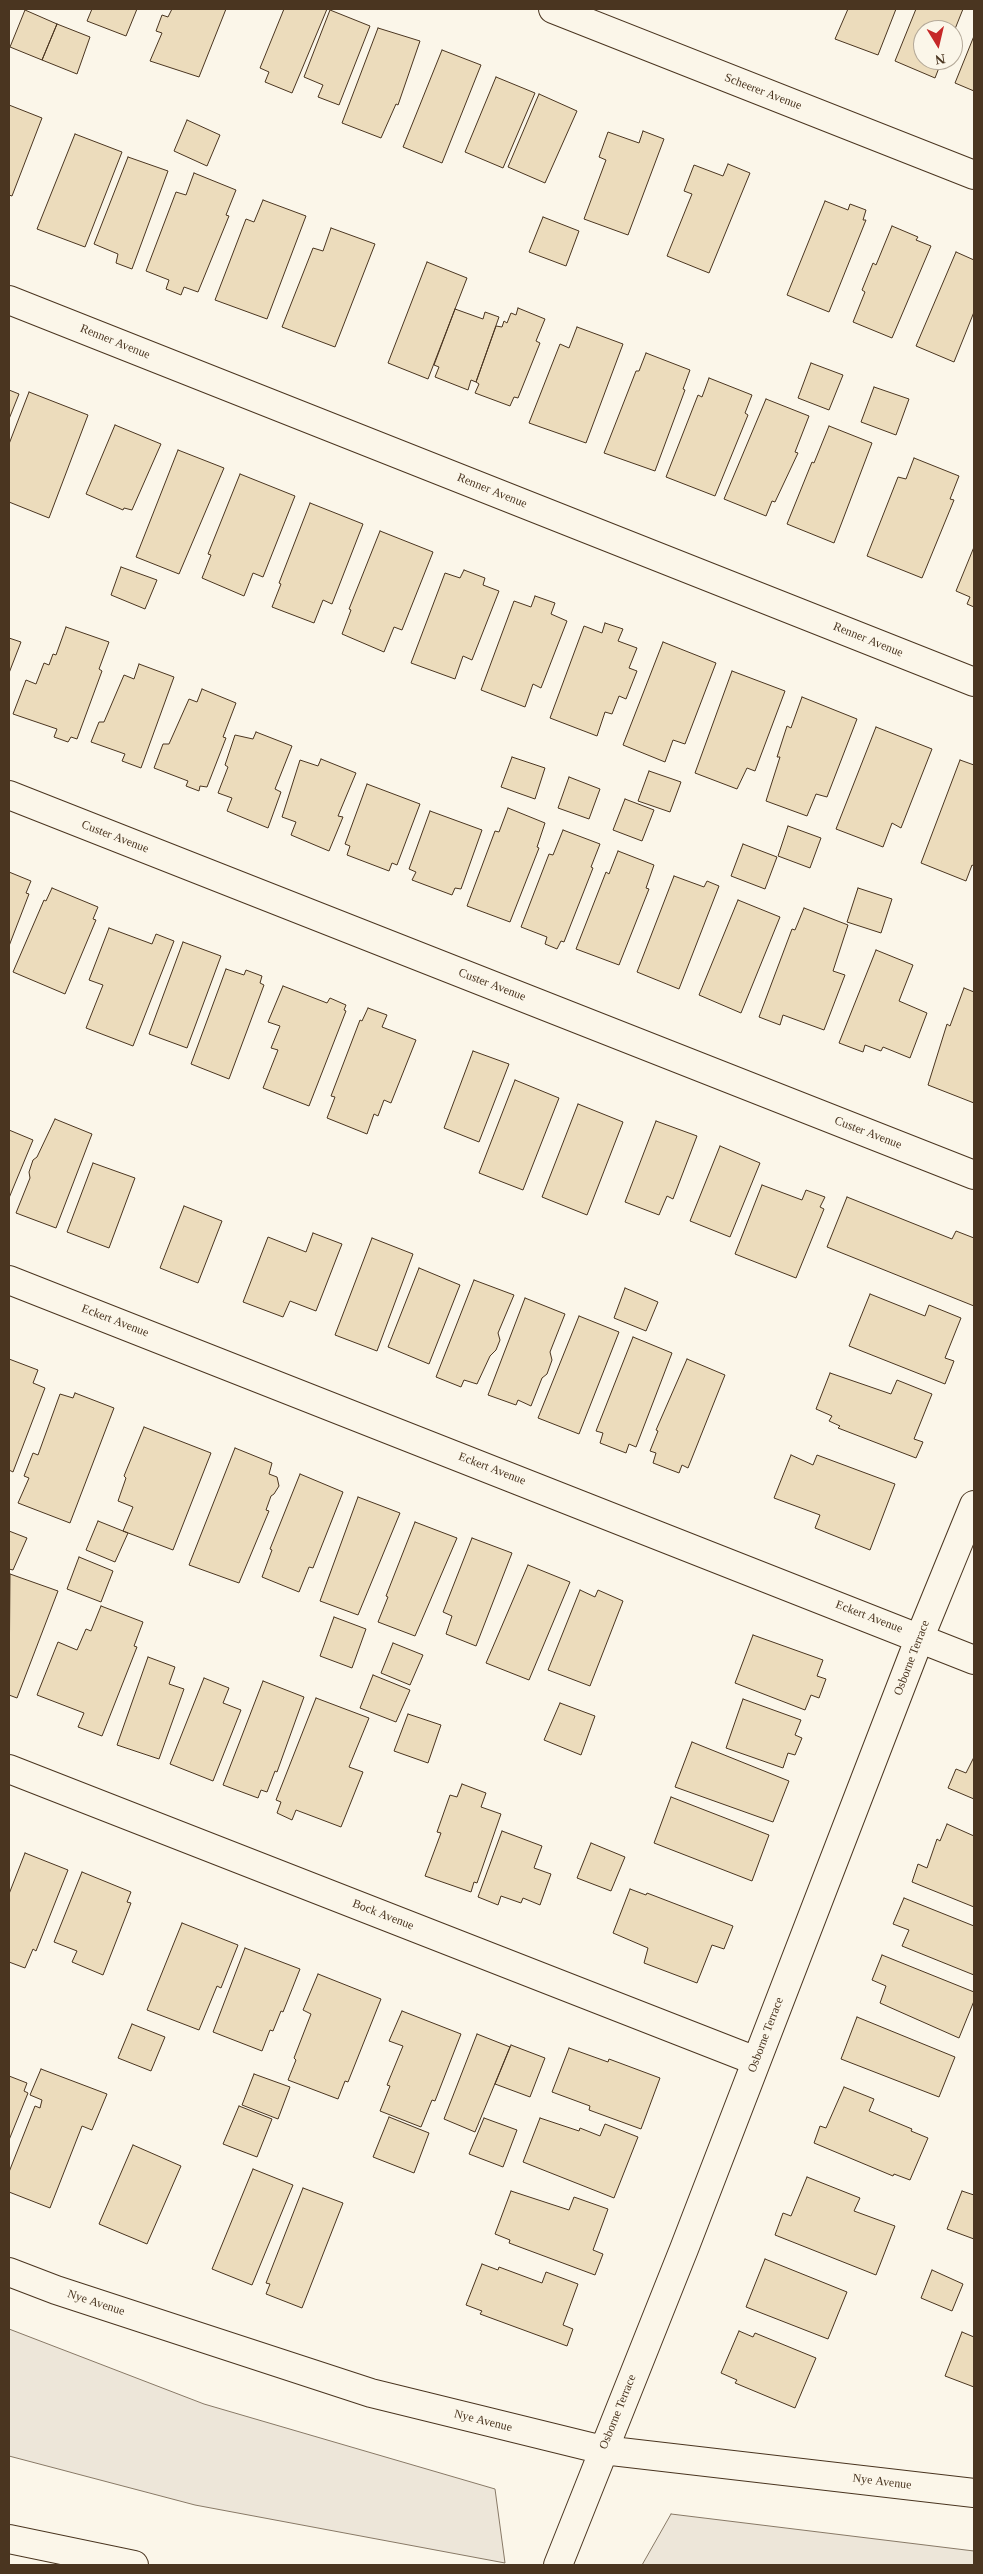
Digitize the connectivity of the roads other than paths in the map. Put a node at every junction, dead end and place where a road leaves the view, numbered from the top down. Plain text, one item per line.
1 (553, 9) edge
2 (974, 175) edge
3 (9, 300) edge
4 (974, 682) edge
5 (9, 795) edge
6 (974, 1175) edge
7 (9, 1280) edge
8 (974, 1505) edge
9 (920, 1638) junction
10 (974, 1660) edge
11 (9, 1769) edge
12 (756, 2061) junction
13 (9, 2272) edge
14 (603, 2450) junction
15 (974, 2493) edge
16 (9, 2539) edge
17 (134, 2565) edge
18 (558, 2565) edge

1 - 2 main road, Scheerer Avenue
3 - 4 main road, Renner Avenue
5 - 6 main road, Custer Avenue
7 - 9 main road, Eckert Avenue
8 - 9 main road, Osborne Terrace
9 - 10 main road, Eckert Avenue
9 - 12 main road, Osborne Terrace
11 - 12 main road, Bock Avenue
12 - 14 main road, Osborne Terrace
13 - 14 main road, Nye Avenue
14 - 15 main road, Nye Avenue
14 - 18 main road, Osborne Terrace
16 - 17 main road

